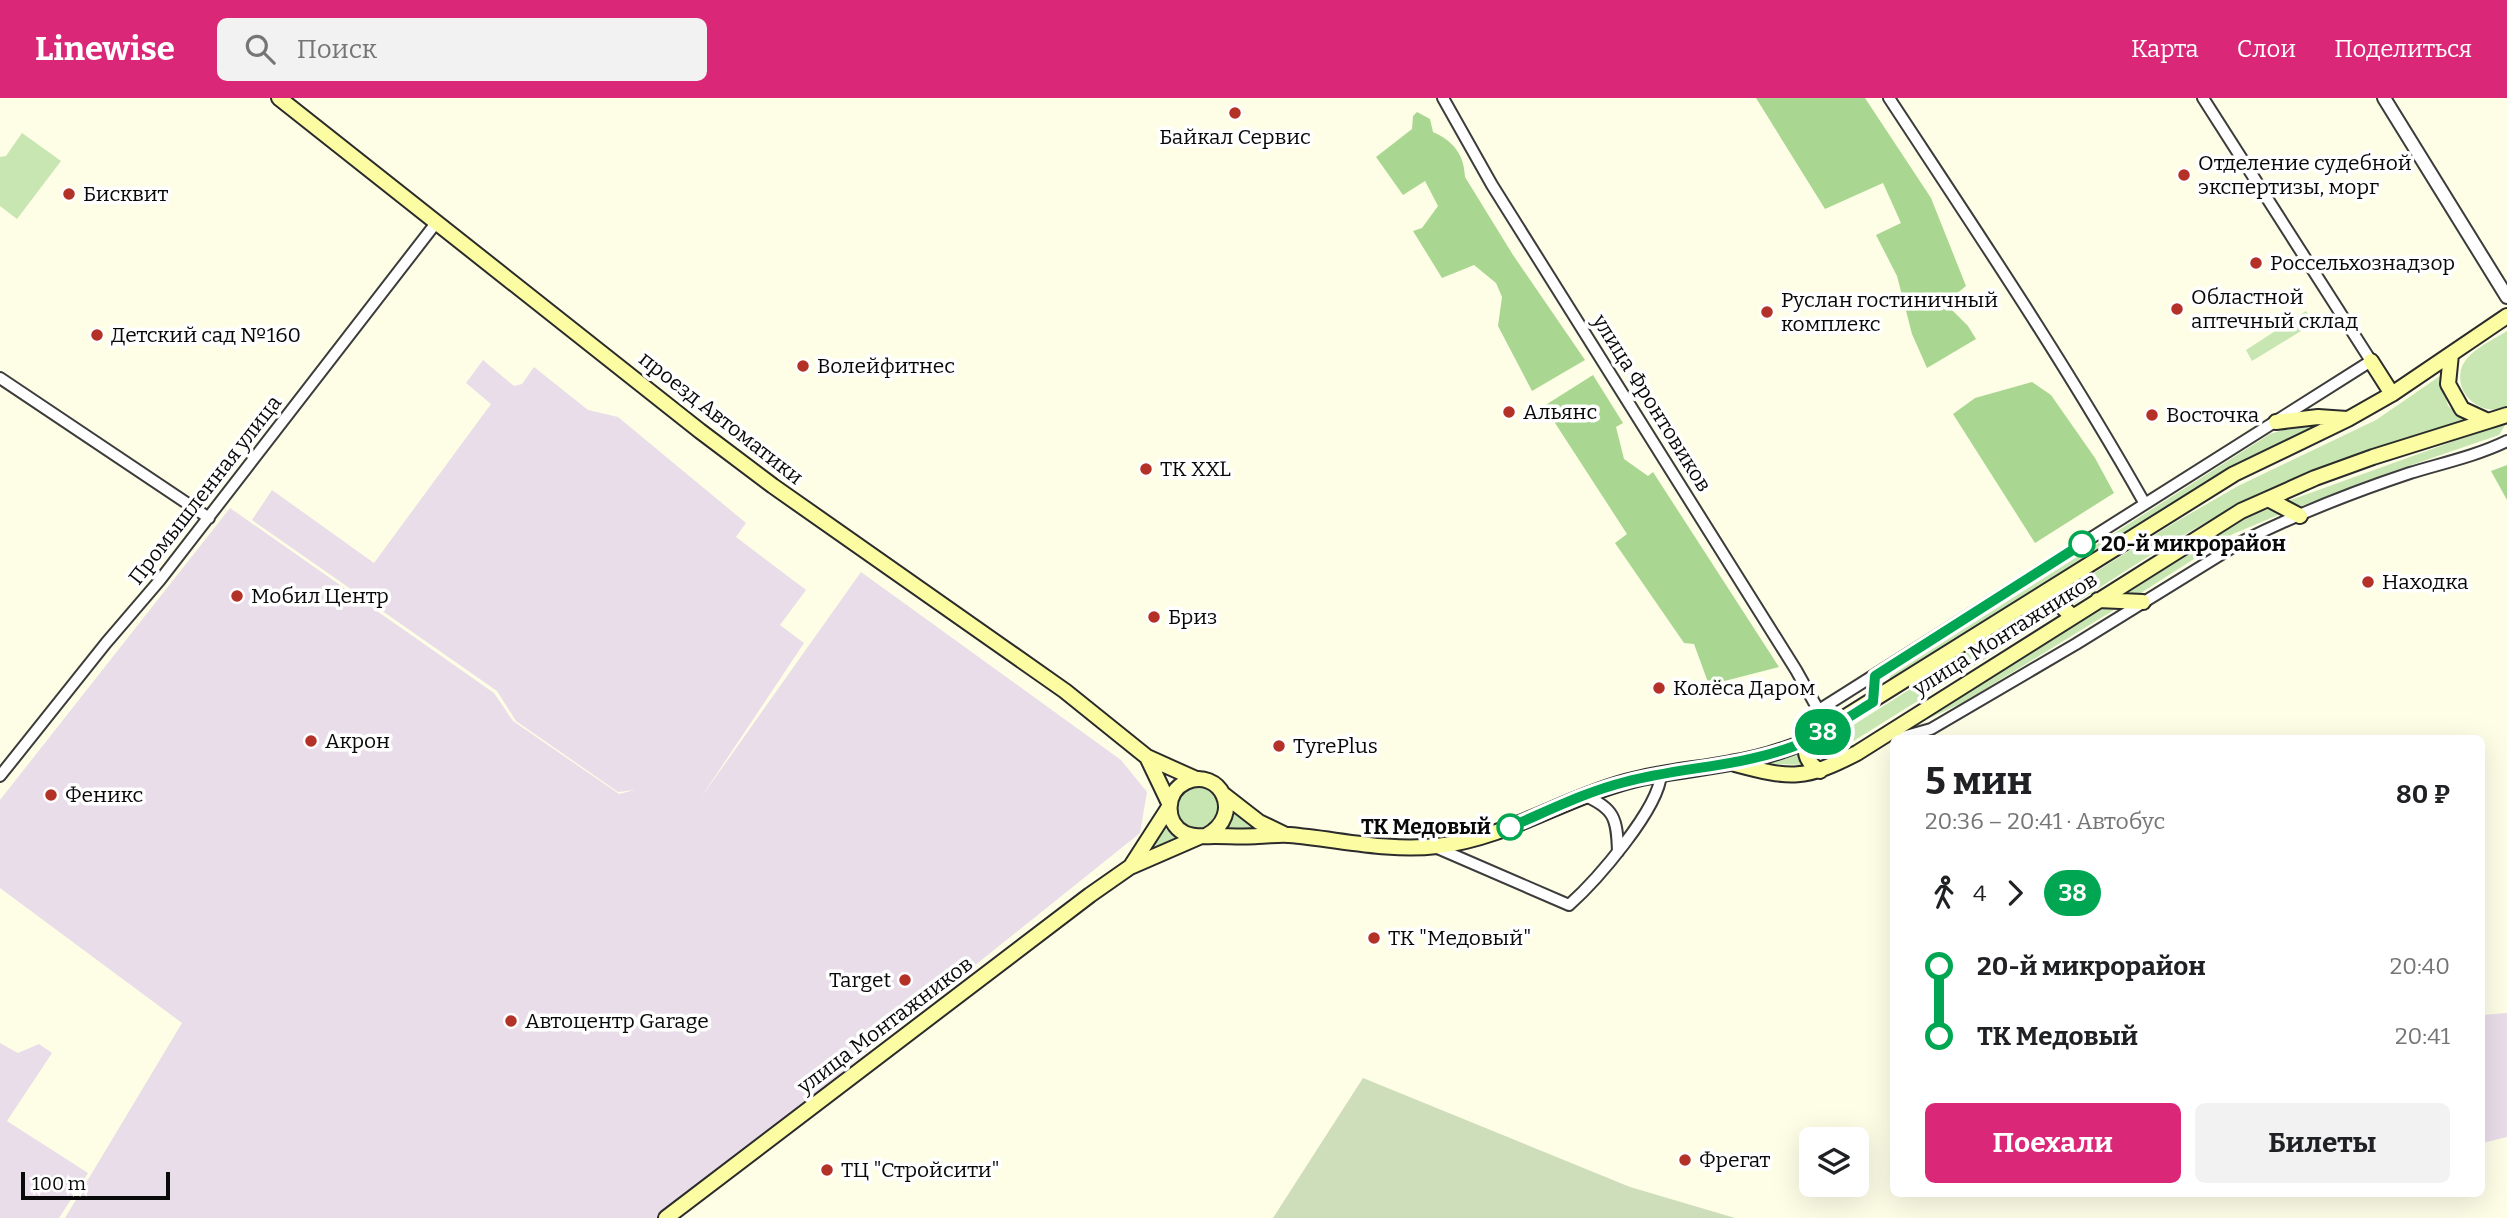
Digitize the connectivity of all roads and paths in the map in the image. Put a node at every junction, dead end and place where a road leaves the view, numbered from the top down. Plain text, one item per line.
1 (279, 98) edge
2 (1443, 98) edge
3 (1889, 98) edge
4 (2203, 98) edge
5 (2384, 98) edge
6 (436, 223) junction
7 (2507, 297) edge
8 (2507, 316) edge
9 (2451, 354) junction
10 (2371, 361) junction
11 (0, 379) edge
12 (2392, 394) junction
13 (2507, 415) edge
14 (2348, 419) junction
15 (2488, 421) junction
16 (2276, 422) junction
17 (2507, 441) edge
18 (2268, 499) junction
19 (2145, 504) junction
20 (2300, 516) junction
21 (209, 518) junction
22 (2055, 587) junction
23 (2098, 600) junction
24 (2143, 602) junction
25 (2072, 615) junction
26 (1875, 676) junction
27 (1873, 702) junction
28 (1819, 710) junction
29 (1829, 729) junction
30 (1892, 735) edge
31 (1910, 735) edge
32 (1886, 739) edge
33 (1807, 741) junction
34 (1147, 757) junction
35 (1733, 763) junction
36 (1821, 771) junction
37 (1661, 774) junction
38 (0, 776) edge
39 (1196, 779) junction
40 (1223, 794) junction
41 (1583, 795) junction
42 (1169, 805) junction
43 (1286, 834) junction
44 (1203, 836) junction
45 (1434, 847) junction
46 (1618, 852) junction
47 (1130, 867) junction
48 (666, 1218) edge

1 - 6 main road, проезд Автоматики
2 - 28 street, улица Фронтовиков
3 - 19 street
4 - 10 street
5 - 7 street
6 - 21 street, Промышленная улица
6 - 34 main road, проезд Автоматики
8 - 9 main road, улица Монтажников
9 - 12 main road, улица Монтажников
9 - 15 main road
10 - 12 main road
10 - 16 street
11 - 21 street
12 - 14 main road, улица Монтажников
13 - 15 main road, улица Монтажников
14 - 16 main road
14 - 22 main road, улица Монтажников
15 - 18 main road, улица Монтажников
16 - 19 street
17 - 20 street
18 - 20 main road
18 - 23 main road, улица Монтажников
19 - 26 street
20 - 24 street
21 - 38 street, Промышленная улица
22 - 25 main road
22 - 27 main road, улица Монтажников
23 - 24 main road
23 - 25 main road, улица Монтажников
24 - 31 street
25 - 30 main road, улица Монтажников
26 - 27 street
26 - 28 street
27 - 29 main road, улица Монтажников
28 - 29 street, улица Фронтовиков
29 - 33 main road, улица Монтажников
32 - 36 main road, улица Монтажников
33 - 35 main road, улица Монтажников
33 - 36 main road
34 - 39 main road, проезд Автоматики
34 - 42 main road, проезд Автоматики
35 - 36 main road, улица Монтажников
35 - 37 main road, улица Монтажников
37 - 41 main road, улица Монтажников
37 - 46 street
39 - 40 main road
39 - 42 main road
40 - 43 main road, улица Монтажников
40 - 44 main road
41 - 45 main road, улица Монтажников
41 - 46 street
42 - 44 main road
42 - 47 main road, улица Монтажников
43 - 44 main road, улица Монтажников
43 - 45 main road, улица Монтажников
44 - 47 main road, улица Монтажников
45 - 46 street
47 - 48 main road, улица Монтажников

